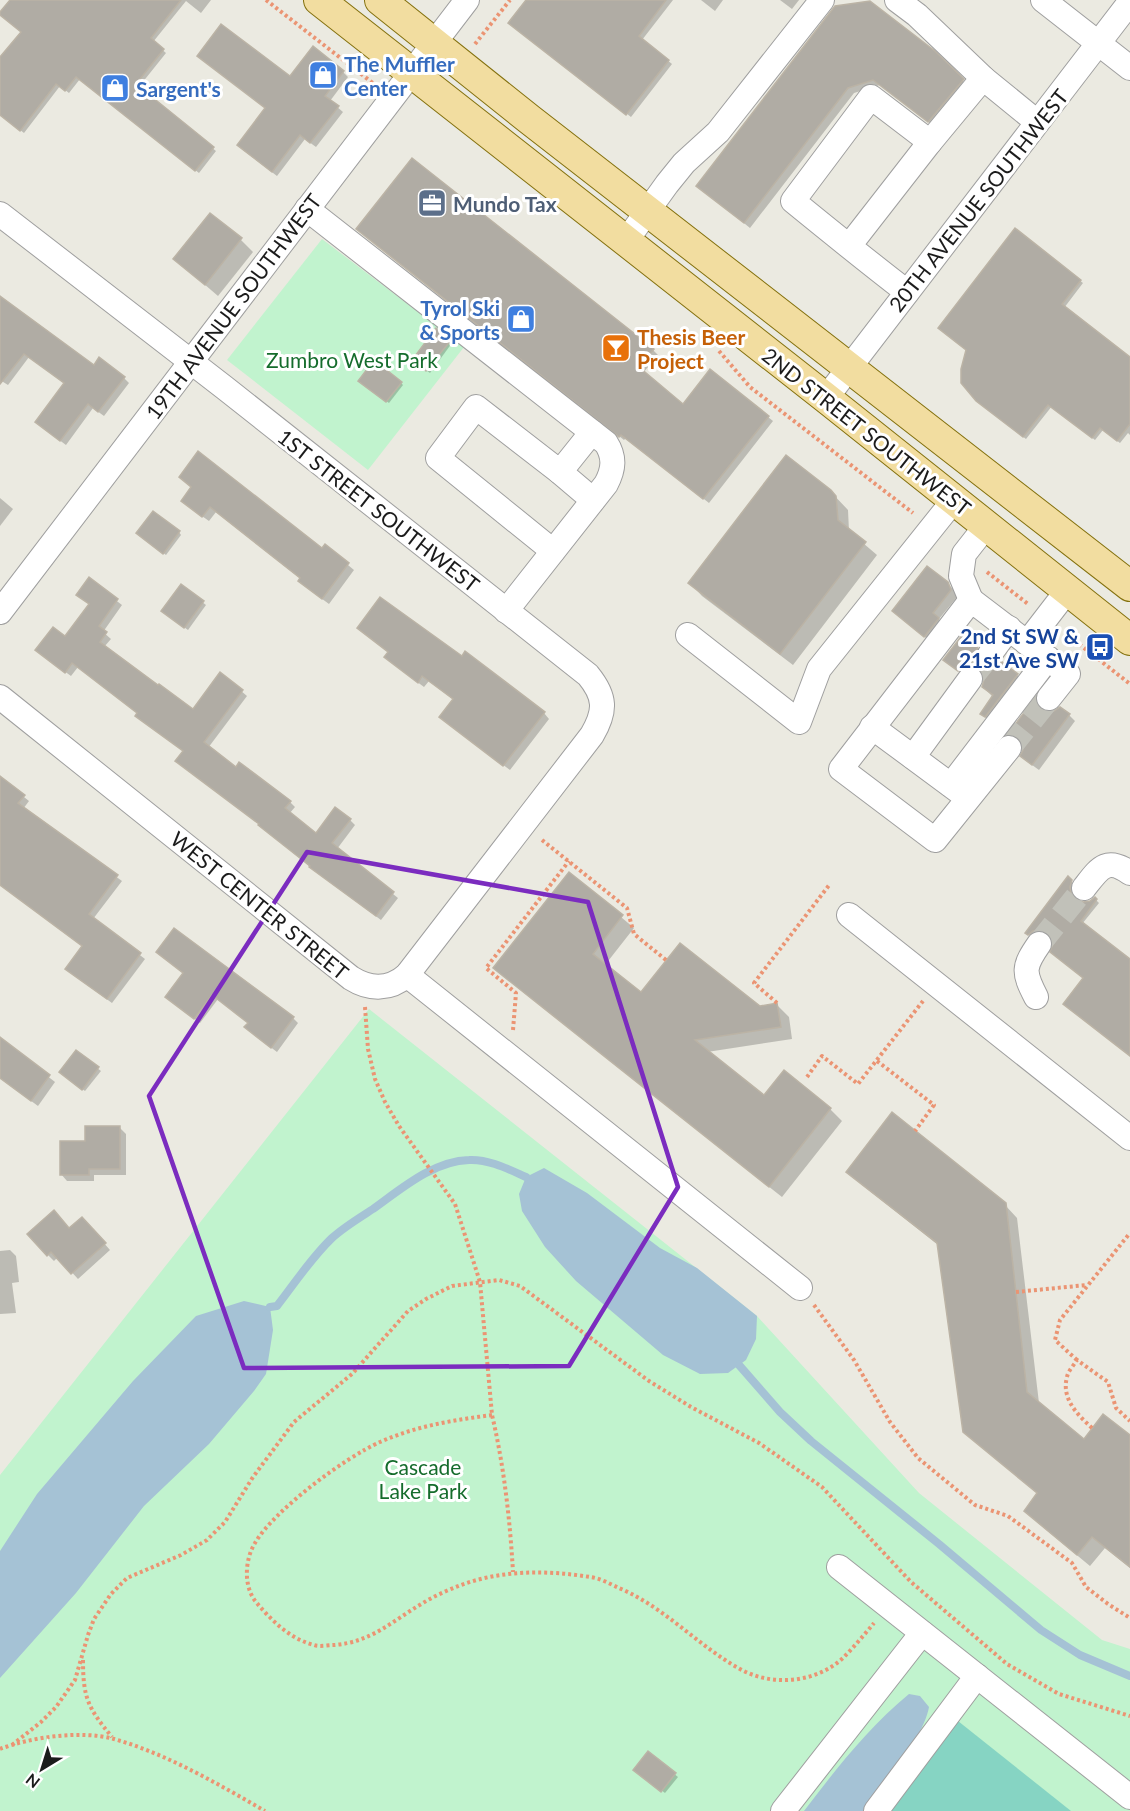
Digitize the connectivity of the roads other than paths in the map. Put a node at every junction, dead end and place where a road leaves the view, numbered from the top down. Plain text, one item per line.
1 (320, 0) edge
2 (380, 0) edge
3 (467, 0) edge
4 (822, 0) edge
5 (897, 0) edge
6 (1043, 0) edge
7 (1130, 2) edge
8 (434, 42) junction
9 (1098, 43) junction
10 (1130, 68) edge
11 (412, 71) junction
12 (983, 78) junction
13 (1037, 122) junction
14 (930, 142) junction
15 (307, 209) junction
16 (647, 211) junction
17 (0, 214) edge
18 (626, 241) junction
19 (849, 246) junction
20 (907, 292) junction
21 (191, 362) junction
22 (849, 366) junction
23 (826, 398) junction
24 (592, 432) junction
25 (560, 472) junction
26 (593, 500) junction
27 (954, 500) junction
28 (986, 526) junction
29 (553, 551) junction
30 (1130, 586) edge
31 (1067, 591) junction
32 (971, 600) junction
33 (506, 611) junction
34 (0, 612) edge
35 (688, 635) dead end
36 (1018, 636) junction
37 (1130, 640) edge
38 (990, 654) tunnel mouth
39 (1048, 658) junction
40 (970, 679) tunnel mouth
41 (0, 697) edge
42 (1049, 698) tunnel mouth
43 (872, 727) junction
44 (1004, 755) tunnel mouth
45 (913, 757) junction
46 (960, 792) junction
47 (501, 852) joint
48 (1130, 873) edge
49 (1084, 888) tunnel mouth
50 (849, 915) dead end
51 (1040, 944) tunnel mouth
52 (406, 975) junction
53 (1036, 997) dead end
54 (1130, 1138) edge
55 (800, 1288) road end
56 (838, 1567) dead end
57 (922, 1633) junction
58 (977, 1676) junction
59 (1130, 1797) edge
60 (783, 1811) edge
61 (876, 1811) edge

1 - 11 main road, 2ND STREET SOUTHWEST
2 - 8 main road, 2ND STREET SOUTHWEST
3 - 8 street, 19TH AVENUE SOUTHWEST
4 - 16 street
5 - 12 street
6 - 9 street
7 - 9 street, 20TH AVENUE SOUTHWEST
8 - 11 street, 19TH AVENUE SOUTHWEST
8 - 16 main road, 2ND STREET SOUTHWEST
9 - 10 street
9 - 13 street, 20TH AVENUE SOUTHWEST
11 - 15 street, 19TH AVENUE SOUTHWEST
11 - 18 main road, 2ND STREET SOUTHWEST
12 - 13 street
12 - 14 street
13 - 20 street, 20TH AVENUE SOUTHWEST
14 - 19 street
14 - 19 street
15 - 21 street, 19TH AVENUE SOUTHWEST
15 - 24 street
16 - 18 street
16 - 22 main road, 2ND STREET SOUTHWEST
17 - 21 street, 1ST STREET SOUTHWEST
18 - 23 main road, 2ND STREET SOUTHWEST
19 - 20 street
20 - 22 street, 20TH AVENUE SOUTHWEST
21 - 33 street, 1ST STREET SOUTHWEST
21 - 34 street, 19TH AVENUE SOUTHWEST
22 - 23 street, 20TH AVENUE SOUTHWEST
22 - 30 main road, 2ND STREET SOUTHWEST
23 - 27 main road, 2ND STREET SOUTHWEST
24 - 25 street
24 - 26 street
25 - 26 street
25 - 29 street
26 - 29 street
27 - 28 main road, 2ND STREET SOUTHWEST
27 - 35 street
28 - 31 main road, 2ND STREET SOUTHWEST
28 - 32 street
29 - 33 street
31 - 36 street
31 - 37 main road, 2ND STREET SOUTHWEST
32 - 36 street
32 - 43 street
33 - 47 street, 1ST STREET SOUTHWEST
36 - 38 street
36 - 39 street
39 - 42 street
39 - 46 street
40 - 45 street
41 - 52 street, WEST CENTER STREET
43 - 45 street
43 - 46 street
44 - 46 street
45 - 46 street
47 - 52 street, WEST CENTER STREET
48 - 49 street
50 - 54 street
51 - 53 street
52 - 55 street
56 - 57 street
57 - 58 street
57 - 60 street
58 - 59 street
58 - 61 street

